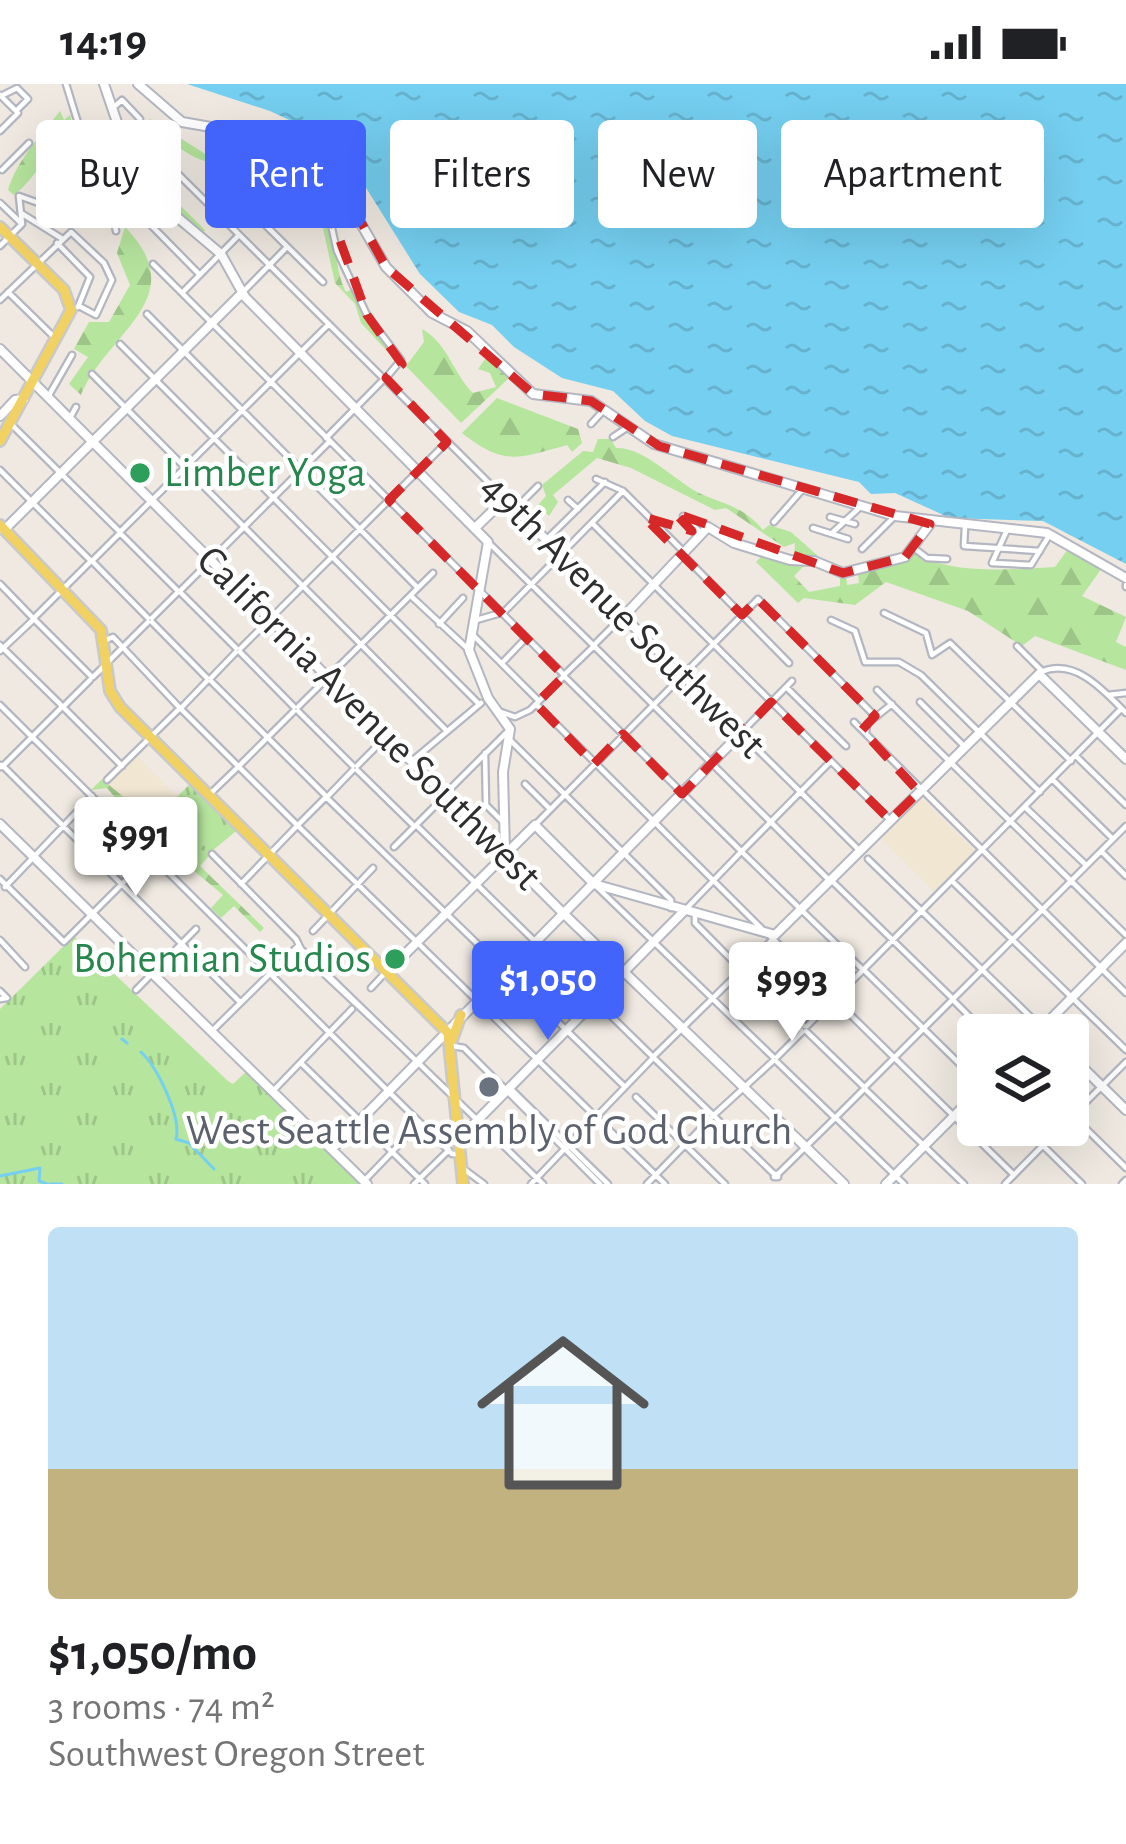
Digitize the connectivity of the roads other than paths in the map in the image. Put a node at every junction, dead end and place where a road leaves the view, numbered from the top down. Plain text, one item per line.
1 (66, 84) edge
2 (104, 84) edge
3 (138, 84) edge
4 (1, 96) edge
5 (111, 110) junction
6 (17, 112) junction
7 (140, 119) dead end
8 (77, 120) edge
9 (114, 120) edge
10 (205, 126) edge
11 (0, 131) edge
12 (29, 143) dead end
13 (2, 170) edge
14 (181, 177) edge
15 (36, 200) edge
16 (205, 201) edge
17 (0, 203) edge
18 (21, 213) junction
19 (181, 221) edge
20 (22, 224) junction
21 (0, 227) edge
22 (115, 228) edge
23 (154, 228) edge
24 (232, 228) edge
25 (270, 228) edge
26 (332, 228) edge
27 (364, 228) edge
28 (116, 232) dead end
29 (239, 235) junction
30 (9, 237) junction
31 (59, 241) junction
32 (0, 246) edge
33 (287, 247) junction
34 (221, 254) junction
35 (37, 263) junction
36 (153, 264) dead end
37 (270, 265) junction
38 (200, 275) junction
39 (323, 282) dead end
40 (8, 292) junction
41 (182, 293) junction
42 (242, 293) junction
43 (0, 300) edge
44 (79, 306) junction
45 (147, 314) dead end
46 (70, 316) junction
47 (212, 323) junction
48 (329, 324) junction
49 (58, 341) junction
50 (120, 344) dead end
51 (0, 350) edge
52 (184, 351) junction
53 (300, 353) junction
54 (72, 356) dead end
55 (92, 374) dead end
56 (385, 379) junction
57 (155, 380) junction
58 (34, 382) junction
59 (271, 382) junction
60 (48, 397) junction
61 (76, 407) dead end
62 (126, 408) junction
63 (356, 408) junction
64 (606, 408) junction
65 (242, 410) junction
66 (3, 417) edge
67 (70, 418) junction
68 (591, 424) dead end
69 (628, 426) junction
70 (613, 437) dead end
71 (214, 439) junction
72 (328, 440) junction
73 (0, 441) edge
74 (93, 441) junction
75 (447, 442) junction
76 (185, 467) junction
77 (0, 470) edge
78 (301, 470) junction
79 (418, 471) junction
80 (61, 473) junction
81 (596, 478) dead end
82 (604, 482) junction
83 (538, 486) dead end
84 (803, 489) junction
85 (623, 491) junction
86 (273, 498) junction
87 (505, 499) junction
88 (152, 500) junction
89 (389, 500) junction
90 (568, 500) dead end
91 (32, 502) junction
92 (861, 506) junction
93 (515, 509) junction
94 (578, 509) junction
95 (683, 516) dead end
96 (895, 516) junction
97 (830, 517) dead end
98 (845, 521) junction
99 (774, 522) dead end
100 (592, 523) junction
101 (855, 524) dead end
102 (930, 524) junction
103 (244, 527) junction
104 (965, 527) junction
105 (813, 528) dead end
106 (360, 529) junction
107 (475, 529) junction
108 (1, 530) edge
109 (1007, 530) junction
110 (120, 532) junction
111 (700, 532) junction
112 (832, 533) junction
113 (1050, 534) junction
114 (848, 539) dead end
115 (546, 540) junction
116 (488, 542) junction
117 (913, 548) junction
118 (999, 548) junction
119 (862, 549) dead end
120 (681, 551) junction
121 (1040, 551) junction
122 (561, 554) junction
123 (332, 557) junction
124 (947, 559) dead end
125 (211, 560) junction
126 (91, 561) junction
127 (433, 573) dead end
128 (651, 582) junction
129 (0, 584) edge
130 (531, 584) junction
131 (1126, 584) edge
132 (303, 586) junction
133 (418, 587) junction
134 (62, 590) junction
135 (179, 591) junction
136 (480, 592) junction
137 (410, 596) junction
138 (463, 598) dead end
139 (502, 613) junction
140 (884, 613) dead end
141 (390, 615) junction
142 (742, 615) junction
143 (624, 616) junction
144 (34, 618) junction
145 (270, 619) junction
146 (150, 620) junction
147 (831, 620) dead end
148 (473, 621) junction
149 (439, 624) junction
150 (471, 632) junction
151 (526, 638) junction
152 (106, 640) junction
153 (361, 644) junction
154 (713, 644) junction
155 (594, 645) junction
156 (1017, 646) dead end
157 (1, 648) edge
158 (122, 648) junction
159 (238, 650) junction
160 (469, 650) junction
161 (107, 663) junction
162 (502, 663) junction
163 (789, 664) dead end
164 (1044, 671) junction
165 (682, 674) junction
166 (564, 676) junction
167 (328, 677) junction
168 (92, 678) junction
169 (209, 679) junction
170 (792, 681) dead end
171 (786, 687) junction
172 (877, 690) dead end
173 (110, 692) junction
174 (1126, 693) edge
175 (1108, 695) junction
176 (483, 701) junction
177 (538, 702) junction
178 (920, 702) dead end
179 (771, 703) junction
180 (1011, 703) junction
181 (652, 704) junction
182 (892, 704) junction
183 (0, 705) edge
184 (62, 707) junction
185 (180, 708) junction
186 (296, 709) junction
187 (1124, 711) edge
188 (501, 712) junction
189 (875, 716) junction
190 (854, 722) dead end
191 (446, 730) junction
192 (980, 732) junction
193 (1099, 732) junction
194 (741, 733) junction
195 (510, 734) junction
196 (623, 734) junction
197 (866, 734) junction
198 (387, 736) junction
199 (32, 737) junction
200 (150, 738) junction
201 (267, 738) junction
202 (846, 746) dead end
203 (964, 746) junction
204 (485, 753) junction
205 (1073, 759) junction
206 (1126, 759) edge
207 (412, 761) junction
208 (831, 761) junction
209 (949, 761) junction
210 (712, 763) junction
211 (594, 764) junction
212 (2, 766) edge
213 (122, 766) junction
214 (238, 766) junction
215 (355, 768) junction
216 (1053, 779) junction
217 (107, 780) dead end
218 (525, 784) dead end
219 (801, 792) junction
220 (919, 792) junction
221 (1040, 792) junction
222 (445, 794) junction
223 (564, 794) junction
224 (682, 794) junction
225 (92, 796) junction
226 (209, 796) junction
227 (326, 797) junction
228 (1126, 806) edge
229 (434, 807) dead end
230 (1025, 807) junction
231 (550, 809) junction
232 (890, 820) junction
233 (1011, 821) junction
234 (770, 822) junction
235 (504, 823) junction
236 (653, 823) junction
237 (0, 824) edge
238 (535, 825) junction
239 (62, 826) junction
240 (297, 826) junction
241 (415, 826) junction
242 (1126, 826) edge
243 (1113, 839) junction
244 (394, 847) dead end
245 (981, 851) junction
246 (1100, 851) junction
247 (741, 852) junction
248 (212, 854) dead end
249 (623, 854) junction
250 (32, 855) junction
251 (151, 855) junction
252 (505, 855) junction
253 (864, 855) junction
254 (268, 856) junction
255 (1086, 866) junction
256 (374, 868) dead end
257 (1126, 876) edge
258 (830, 880) junction
259 (952, 880) junction
260 (712, 881) junction
261 (1071, 881) junction
262 (2, 884) edge
263 (122, 884) junction
264 (241, 884) junction
265 (476, 884) junction
266 (593, 884) junction
267 (357, 885) junction
268 (609, 894) junction
269 (670, 908) junction
270 (801, 910) junction
271 (922, 910) junction
272 (1041, 910) junction
273 (683, 912) junction
274 (563, 913) junction
275 (92, 914) junction
276 (446, 915) junction
277 (695, 915) junction
278 (327, 916) junction
279 (196, 928) dead end
280 (313, 932) dead end
281 (774, 936) junction
282 (1012, 939) junction
283 (0, 940) edge
284 (893, 940) junction
285 (654, 941) junction
286 (534, 942) junction
287 (1126, 942) edge
288 (182, 943) junction
289 (417, 944) junction
290 (300, 948) junction
291 (25, 967) dead end
292 (1101, 968) junction
293 (743, 970) junction
294 (863, 970) junction
295 (982, 970) junction
296 (505, 971) junction
297 (622, 971) junction
298 (152, 973) junction
299 (270, 973) junction
300 (386, 973) junction
301 (371, 988) dead end
302 (136, 990) dead end
303 (1126, 993) edge
304 (1072, 998) junction
305 (593, 999) junction
306 (834, 999) junction
307 (953, 999) junction
308 (714, 1000) junction
309 (475, 1001) junction
310 (240, 1002) junction
311 (352, 1009) dead end
312 (968, 1014) edge
313 (1024, 1014) edge
314 (1058, 1014) edge
315 (461, 1016) joint
316 (565, 1029) junction
317 (683, 1029) junction
318 (804, 1029) junction
319 (924, 1029) junction
320 (212, 1031) junction
321 (330, 1033) junction
322 (450, 1039) junction
323 (1126, 1050) edge
324 (654, 1057) junction
325 (895, 1058) junction
326 (536, 1059) junction
327 (775, 1059) junction
328 (957, 1061) edge
329 (416, 1062) junction
330 (1126, 1062) edge
331 (301, 1063) junction
332 (1089, 1073) edge
333 (1102, 1086) junction
334 (625, 1087) junction
335 (744, 1087) junction
336 (865, 1088) junction
337 (506, 1089) junction
338 (272, 1091) junction
339 (388, 1091) junction
340 (635, 1097) dead end
341 (1089, 1098) edge
342 (457, 1100) junction
343 (1126, 1110) edge
344 (957, 1113) edge
345 (713, 1115) junction
346 (596, 1116) junction
347 (954, 1116) junction
348 (835, 1118) junction
349 (477, 1119) junction
350 (359, 1121) junction
351 (420, 1123) junction
352 (1089, 1136) edge
353 (459, 1139) junction
354 (685, 1145) junction
355 (924, 1145) junction
356 (1042, 1146) edge
357 (1044, 1146) edge
358 (566, 1147) junction
359 (805, 1147) junction
360 (332, 1149) junction
361 (392, 1152) junction
362 (454, 1152) junction
363 (1126, 1168) edge
364 (462, 1170) junction
365 (1015, 1174) junction
366 (656, 1175) junction
367 (835, 1175) junction
368 (895, 1175) junction
369 (776, 1176) junction
370 (366, 1182) edge
371 (420, 1182) edge
372 (537, 1182) edge
373 (463, 1184) edge
374 (484, 1184) edge
375 (604, 1184) edge
376 (647, 1184) edge
377 (665, 1184) edge
378 (724, 1184) edge
379 (768, 1184) edge
380 (784, 1184) edge
381 (826, 1184) edge
382 (844, 1184) edge
383 (886, 1184) edge
384 (904, 1184) edge
385 (964, 1184) edge
386 (1005, 1184) edge
387 (1082, 1184) edge

1 - 8 street
2 - 5 street
3 - 10 street
4 - 6 street
4 - 6 street
5 - 7 street
5 - 9 street
6 - 11 street
12 - 13 street
14 - 16 street, 49th Avenue Southwest
15 - 18 street
17 - 20 street
18 - 20 street
18 - 31 street
19 - 34 street
20 - 30 street
21 - 30 main road
22 - 28 street
23 - 38 street
24 - 29 street, 49th Avenue Southwest
25 - 33 street
26 - 56 street
27 - 64 street
29 - 34 street
29 - 37 street, 49th Avenue Southwest
30 - 32 street
30 - 35 main road
31 - 35 street
31 - 44 street
31 - 44 street
33 - 37 street
33 - 39 street
34 - 38 street
34 - 42 street
35 - 40 street
35 - 46 main road
36 - 41 street
37 - 42 street
37 - 48 street, 49th Avenue Southwest
38 - 41 street
40 - 43 street
40 - 49 street
41 - 47 street
42 - 47 street
42 - 53 street
44 - 46 street
45 - 52 street
46 - 49 main road
47 - 52 street
47 - 59 street
48 - 53 street
48 - 56 street, 49th Avenue Southwest
49 - 58 main road
50 - 57 street
51 - 58 street, California Avenue Southwest
52 - 57 street
52 - 65 street
53 - 59 street
53 - 63 street
54 - 60 street
55 - 62 street
56 - 63 street
56 - 75 street, 49th Avenue Southwest
57 - 62 street
57 - 71 street
58 - 60 street, California Avenue Southwest
58 - 66 main road
59 - 65 street
59 - 72 street
60 - 67 street, California Avenue Southwest
61 - 67 street
62 - 74 street
62 - 76 street
63 - 72 street
63 - 79 street
64 - 68 street
64 - 69 street
65 - 71 street
65 - 78 street
66 - 73 main road
66 - 80 street
67 - 74 street, California Avenue Southwest
69 - 70 street
69 - 84 street
71 - 76 street
71 - 86 street
72 - 78 street
72 - 89 street
74 - 80 street
74 - 88 street, California Avenue Southwest
75 - 79 street
75 - 87 street, 49th Avenue Southwest
76 - 88 street
76 - 103 street
77 - 91 street
78 - 86 street
78 - 106 street
79 - 89 street
79 - 107 street
80 - 91 street
80 - 110 street
81 - 82 street
82 - 85 street
82 - 94 street
83 - 93 street
84 - 92 street
84 - 99 street
85 - 100 street
85 - 120 street
86 - 103 street
86 - 123 street
87 - 93 street, 49th Avenue Southwest
87 - 107 street
88 - 110 street
88 - 125 street, California Avenue Southwest
89 - 106 street
89 - 136 street
90 - 94 street
91 - 108 street
91 - 126 street
92 - 96 street
92 - 98 street
93 - 115 street, 49th Avenue Southwest
94 - 115 street
95 - 111 street
96 - 102 street
96 - 119 street
97 - 98 street
98 - 101 street
98 - 112 street
100 - 122 street
100 - 128 street
102 - 104 street
102 - 117 street
103 - 125 street
103 - 132 street
104 - 109 street
104 - 118 street
105 - 112 street
106 - 123 street
106 - 133 street
107 - 116 street
108 - 134 main road
109 - 113 street
109 - 118 street
110 - 126 street
110 - 135 street
111 - 117 street
111 - 120 street
112 - 114 street
113 - 121 street
113 - 131 street
115 - 122 street, 49th Avenue Southwest
116 - 130 street
116 - 136 street
117 - 124 street
118 - 121 street
118 - 121 street
120 - 128 street
120 - 142 street
122 - 130 street
122 - 143 street, 49th Avenue Southwest
123 - 132 street
123 - 141 street
125 - 135 street
125 - 145 street, California Avenue Southwest
126 - 134 street
126 - 146 street
127 - 133 street
128 - 143 street
128 - 154 street
129 - 144 street
130 - 139 street
130 - 155 street
132 - 145 street
132 - 153 street
133 - 137 street
134 - 144 street
134 - 152 main road
135 - 146 street
135 - 159 street
136 - 139 street
136 - 148 street
137 - 141 street
137 - 149 street
138 - 149 street
139 - 148 street
139 - 151 street
140 - 180 street
141 - 153 street
141 - 176 street
142 - 154 street
142 - 163 street
142 - 189 street
143 - 155 street
143 - 165 street, 49th Avenue Southwest
144 - 157 street
144 - 168 street
145 - 159 street
145 - 167 street, California Avenue Southwest
146 - 158 street
146 - 169 street
147 - 192 street
148 - 150 street
149 - 160 street
150 - 160 street
150 - 162 street
151 - 162 street
151 - 166 street
152 - 158 street
152 - 161 main road
153 - 167 street
153 - 191 street
154 - 165 street
154 - 179 street
155 - 166 street
155 - 181 street
156 - 164 street
157 - 184 street
158 - 161 street
158 - 185 street
159 - 169 street
159 - 186 street
160 - 176 street
161 - 168 street
161 - 173 main road
162 - 177 street
164 - 175 street
164 - 180 street
164 - 193 street
165 - 181 street
165 - 194 street, 49th Avenue Southwest
166 - 177 street
166 - 196 street
167 - 186 street
167 - 198 street, California Avenue Southwest
168 - 173 street
168 - 184 street
169 - 185 street
169 - 201 street
170 - 171 street
171 - 179 street
171 - 202 street
172 - 182 street
173 - 200 main road
174 - 175 street
175 - 187 street
176 - 188 street
176 - 191 street
177 - 188 street
177 - 211 street
178 - 203 street
179 - 194 street
179 - 208 street
180 - 192 street
180 - 205 street
181 - 196 street
181 - 210 street
182 - 189 street
182 - 209 street
183 - 199 street
184 - 199 street
184 - 213 street
185 - 200 street
185 - 214 street
186 - 201 street
186 - 215 street
187 - 193 street
188 - 195 street
189 - 197 street
190 - 197 street
191 - 207 street
192 - 203 street
192 - 221 street
193 - 205 street
193 - 206 street
194 - 210 street
194 - 219 street, 49th Avenue Southwest
195 - 204 street
195 - 223 street
195 - 235 street
196 - 211 street
196 - 224 street
197 - 220 street
198 - 207 street, California Avenue Southwest
198 - 215 street
199 - 212 street
199 - 225 street
200 - 213 street
200 - 226 main road
201 - 214 street
201 - 227 street
203 - 209 street
204 - 222 street
204 - 235 street
205 - 216 street
205 - 228 street
207 - 222 street, California Avenue Southwest
208 - 219 street
208 - 232 street
209 - 220 street
209 - 233 street
210 - 224 street
210 - 234 street
211 - 223 street
211 - 236 street
212 - 239 street
213 - 217 street
214 - 226 street
214 - 240 street
215 - 227 street
215 - 241 street
216 - 221 street
216 - 243 street
218 - 231 street
219 - 234 street
219 - 253 street, 49th Avenue Southwest
220 - 232 street
220 - 245 street
221 - 230 street
222 - 252 street, California Avenue Southwest
223 - 231 street
223 - 249 street
224 - 236 street
224 - 247 street
225 - 239 street
225 - 251 street
226 - 254 main road
227 - 240 street
227 - 276 street
229 - 241 street
230 - 233 street
230 - 255 street
231 - 238 street
232 - 253 street
233 - 245 street
233 - 261 street
234 - 247 street
234 - 258 street
235 - 252 street
236 - 249 street
236 - 260 street
237 - 250 street
238 - 252 street
238 - 266 street
239 - 250 street
239 - 263 street
240 - 254 street
240 - 267 street
241 - 244 street
241 - 265 street
242 - 243 street
243 - 246 street
245 - 259 street
245 - 272 street
246 - 255 street
246 - 257 street
247 - 260 street
247 - 270 street
248 - 264 street
249 - 266 street
249 - 269 street
250 - 262 street
250 - 275 street
251 - 263 street
251 - 299 street
252 - 265 street
252 - 274 street, California Avenue Southwest
253 - 258 street
253 - 271 street, 49th Avenue Southwest
254 - 264 street
254 - 278 main road
255 - 261 street
256 - 267 street
258 - 270 street
258 - 284 street
259 - 271 street
259 - 282 street
260 - 273 street
260 - 281 street
261 - 272 street
261 - 287 street
262 - 275 street
263 - 275 street
263 - 288 street
264 - 290 street
265 - 276 street
265 - 286 street
266 - 268 street
266 - 274 street
267 - 278 street
267 - 289 street
268 - 269 street
268 - 285 street
269 - 273 street
270 - 281 street
270 - 294 street
271 - 284 street
271 - 295 street, 49th Avenue Southwest
272 - 282 street
272 - 292 street
273 - 277 street
273 - 285 street
274 - 286 street
274 - 297 street, California Avenue Southwest
275 - 298 street
276 - 289 street
276 - 296 street
277 - 281 street
277 - 293 street
278 - 280 street
278 - 300 main road
279 - 288 street
281 - 293 street
281 - 306 street
282 - 295 street
282 - 304 street
283 - 291 street
284 - 294 street
284 - 307 street
285 - 297 street
285 - 308 street
286 - 296 street
286 - 305 street
287 - 292 street
288 - 298 street
288 - 310 street
289 - 300 street
289 - 309 street
290 - 299 street
290 - 329 street
292 - 303 street
292 - 304 street
293 - 308 street
293 - 318 street
294 - 306 street
294 - 319 street
295 - 307 street
295 - 313 street, 49th Avenue Southwest
296 - 309 street
296 - 316 street
297 - 305 street
297 - 317 street, California Avenue Southwest
298 - 302 street
298 - 320 street
299 - 310 street
299 - 321 street
300 - 301 street
300 - 322 main road
304 - 314 street
304 - 323 street
305 - 316 street
305 - 324 street
306 - 318 street
306 - 325 street
307 - 312 street
307 - 319 street
308 - 317 street
308 - 327 street
309 - 315 street
309 - 326 street
310 - 320 street
311 - 321 street
315 - 322 main road
316 - 326 street
316 - 334 street
317 - 324 street
317 - 335 street, California Avenue Southwest
318 - 327 street
318 - 336 street
319 - 325 street
319 - 328 street
320 - 338 street
321 - 331 street
321 - 339 street
322 - 329 street
322 - 337 street
322 - 342 main road
324 - 334 street
324 - 345 street
325 - 336 street
325 - 347 street
326 - 337 street
326 - 346 street
327 - 335 street
327 - 348 street
329 - 339 street
329 - 342 street
330 - 333 street
331 - 338 street
331 - 350 street
332 - 333 street
333 - 341 street
333 - 343 street
334 - 346 street
335 - 345 street
335 - 359 street, California Avenue Southwest
336 - 348 street
336 - 355 street
337 - 349 street
337 - 358 street
338 - 360 street
339 - 350 street
339 - 351 street
340 - 354 street
342 - 349 street
342 - 353 main road
344 - 347 street
345 - 354 street
345 - 369 street
346 - 358 street
346 - 366 street
347 - 355 street
347 - 365 street
348 - 359 street
348 - 368 street
349 - 353 street
349 - 372 street
350 - 360 street
350 - 361 street
351 - 361 street
351 - 362 street
352 - 363 street
353 - 362 main road
354 - 366 street
354 - 378 street
355 - 368 street
355 - 385 street
356 - 365 street
357 - 387 street
358 - 372 street
358 - 375 street
359 - 367 street, California Avenue Southwest
359 - 369 street
360 - 370 street
361 - 370 street
361 - 371 street
362 - 364 main road
362 - 371 street
364 - 373 main road
364 - 374 street
365 - 386 street
366 - 376 street
366 - 377 street
367 - 381 street
367 - 382 street, California Avenue Southwest
368 - 383 street
368 - 384 street
369 - 379 street
369 - 380 street

